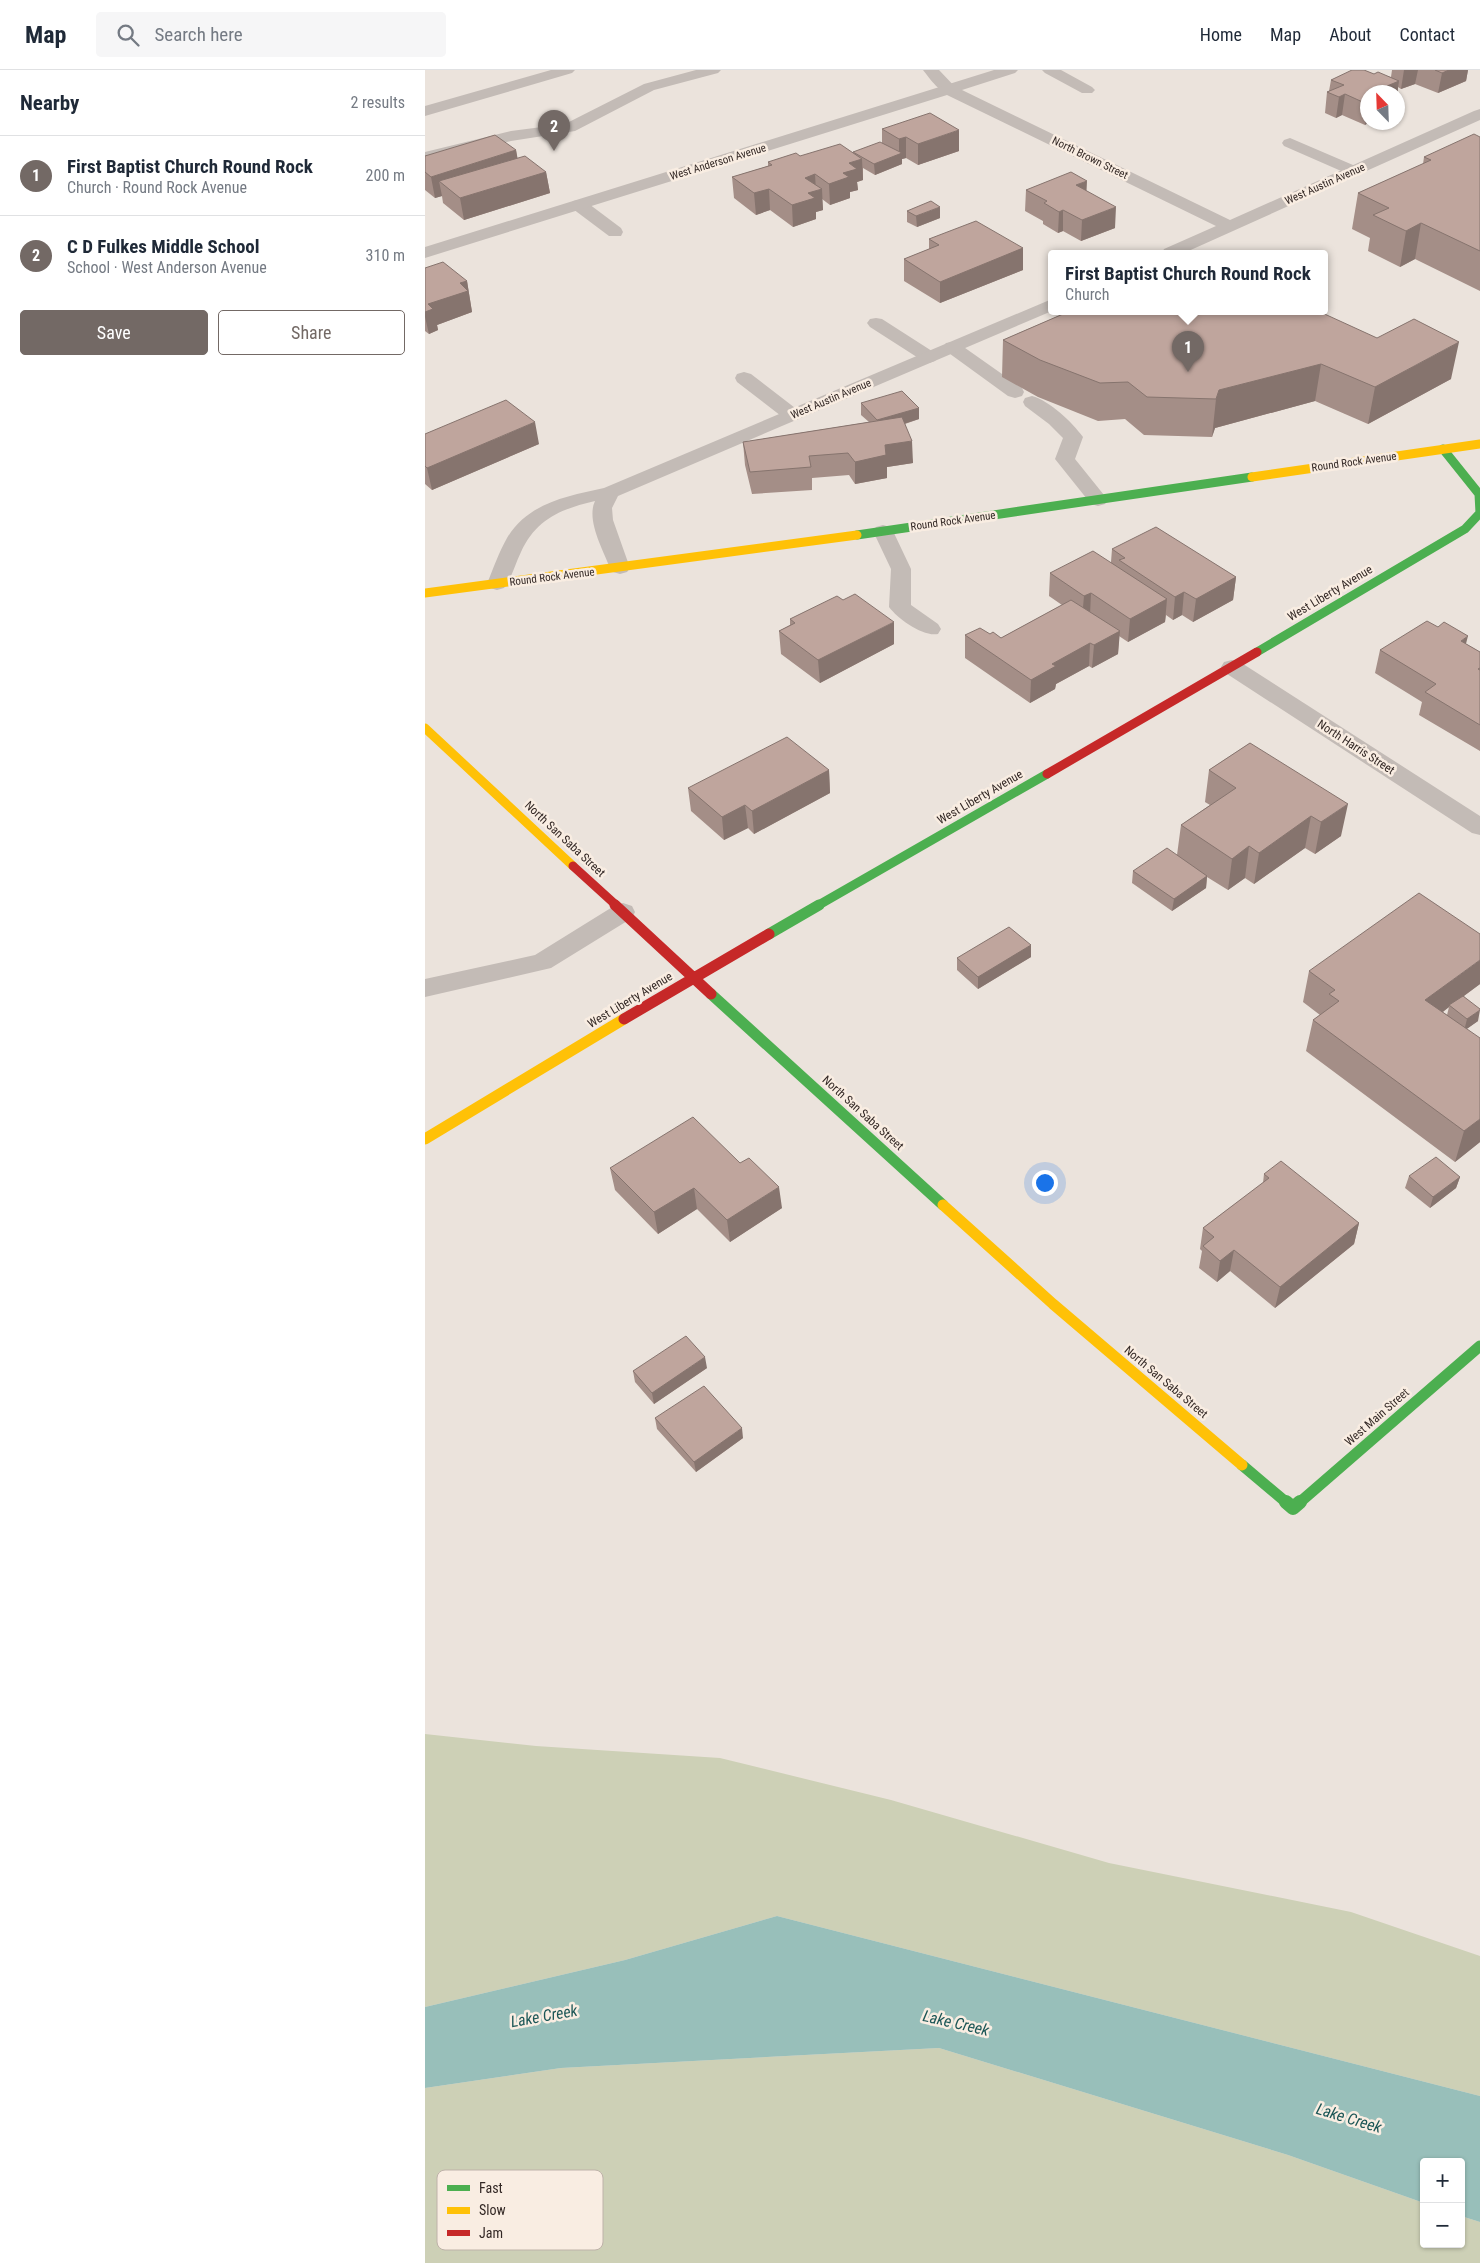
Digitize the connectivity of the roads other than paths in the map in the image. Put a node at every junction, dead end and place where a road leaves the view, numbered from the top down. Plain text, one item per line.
1 (567, 70) edge
2 (713, 70) edge
3 (931, 70) edge
4 (1010, 70) edge
5 (1050, 70) edge
6 (950, 90) junction
7 (1087, 90) dead end
8 (425, 111) edge
9 (1480, 114) edge
10 (1289, 143) dead end
11 (425, 157) edge
12 (1354, 171) junction
13 (579, 205) junction
14 (1231, 227) junction
15 (615, 232) dead end
16 (1177, 250) edge
17 (425, 253) edge
18 (1048, 306) edge
19 (876, 324) dead end
20 (952, 347) junction
21 (929, 357) junction
22 (744, 378) dead end
23 (1015, 392) dead end
24 (1032, 402) dead end
25 (792, 415) junction
26 (1480, 444) edge
27 (1443, 449) junction
28 (610, 492) junction
29 (1098, 500) junction
30 (883, 531) junction
31 (620, 568) junction
32 (497, 584) junction
33 (425, 593) edge
34 (930, 629) dead end
35 (1232, 667) junction
36 (425, 728) edge
37 (1480, 827) edge
38 (623, 912) junction
39 (693, 978) junction
40 (425, 988) edge
41 (425, 1139) edge
42 (1480, 1346) edge
43 (1293, 1508) joint

1 - 8 street
2 - 11 street
3 - 6 street
4 - 6 street, West Anderson Avenue
5 - 7 street
6 - 13 street, West Anderson Avenue
6 - 14 street, North Brown Street
9 - 12 street, West Austin Avenue
10 - 12 street
12 - 14 street, West Austin Avenue
13 - 15 street
13 - 17 street, West Anderson Avenue
14 - 16 street, West Austin Avenue
18 - 20 street, West Austin Avenue
19 - 21 street
20 - 21 street, West Austin Avenue
20 - 23 street
21 - 25 street, West Austin Avenue
22 - 25 street
24 - 29 street
25 - 28 street, West Austin Avenue
26 - 27 street, Round Rock Avenue
27 - 29 street, Round Rock Avenue
27 - 35 street, West Liberty Avenue
28 - 31 street
28 - 32 street, West Austin Avenue
29 - 30 street, Round Rock Avenue
30 - 31 street, Round Rock Avenue
30 - 34 street
31 - 32 street, Round Rock Avenue
32 - 33 street, Round Rock Avenue
35 - 37 street, North Harris Street
35 - 39 street, West Liberty Avenue
36 - 38 street, North San Saba Street
38 - 39 street, North San Saba Street
38 - 40 street
39 - 41 street, West Liberty Avenue
39 - 43 street, North San Saba Street
42 - 43 street, West Main Street

